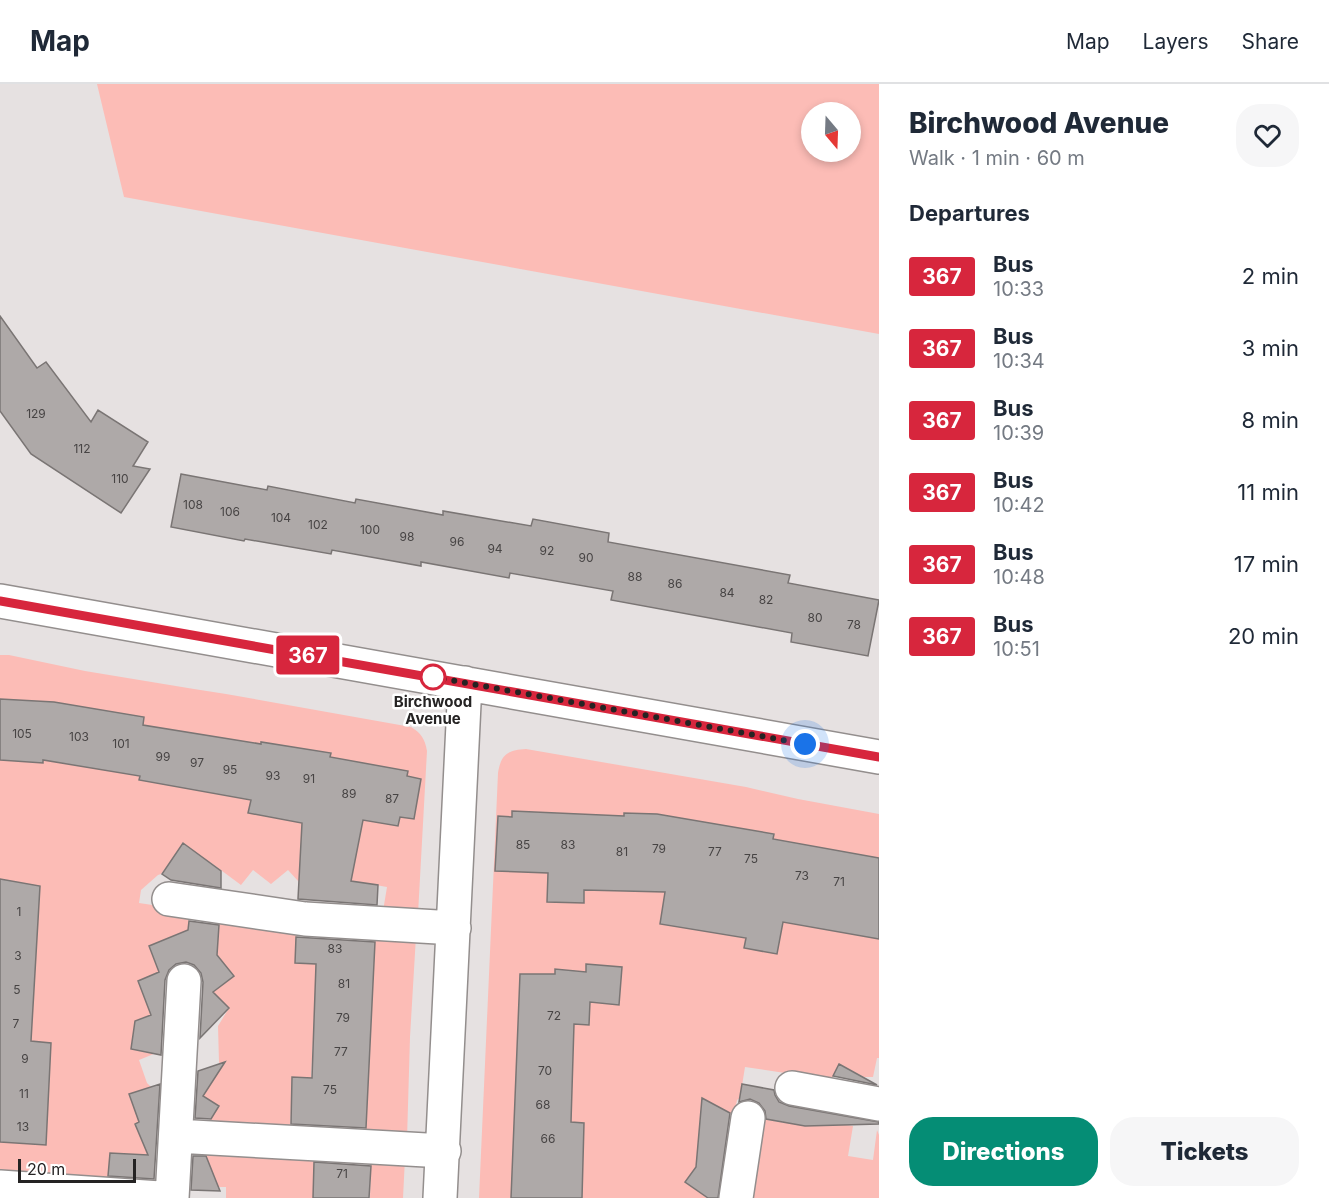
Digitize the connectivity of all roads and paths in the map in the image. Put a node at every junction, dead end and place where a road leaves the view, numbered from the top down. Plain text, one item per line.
1 (0, 601) edge
2 (465, 683) junction
3 (879, 757) edge
4 (169, 899) dead end
5 (454, 928) junction
6 (184, 981) dead end
7 (792, 1088) dead end
8 (879, 1104) edge
9 (748, 1118) dead end
10 (176, 1136) junction
11 (444, 1151) junction
12 (0, 1187) edge
13 (160, 1198) edge
14 (172, 1198) edge
15 (440, 1198) edge
16 (736, 1198) edge

1 - 2 street
2 - 3 street
2 - 5 street
4 - 5 street
5 - 11 street
6 - 10 street
7 - 8 street
9 - 16 street
10 - 11 street
10 - 14 street
11 - 15 street
12 - 13 street

